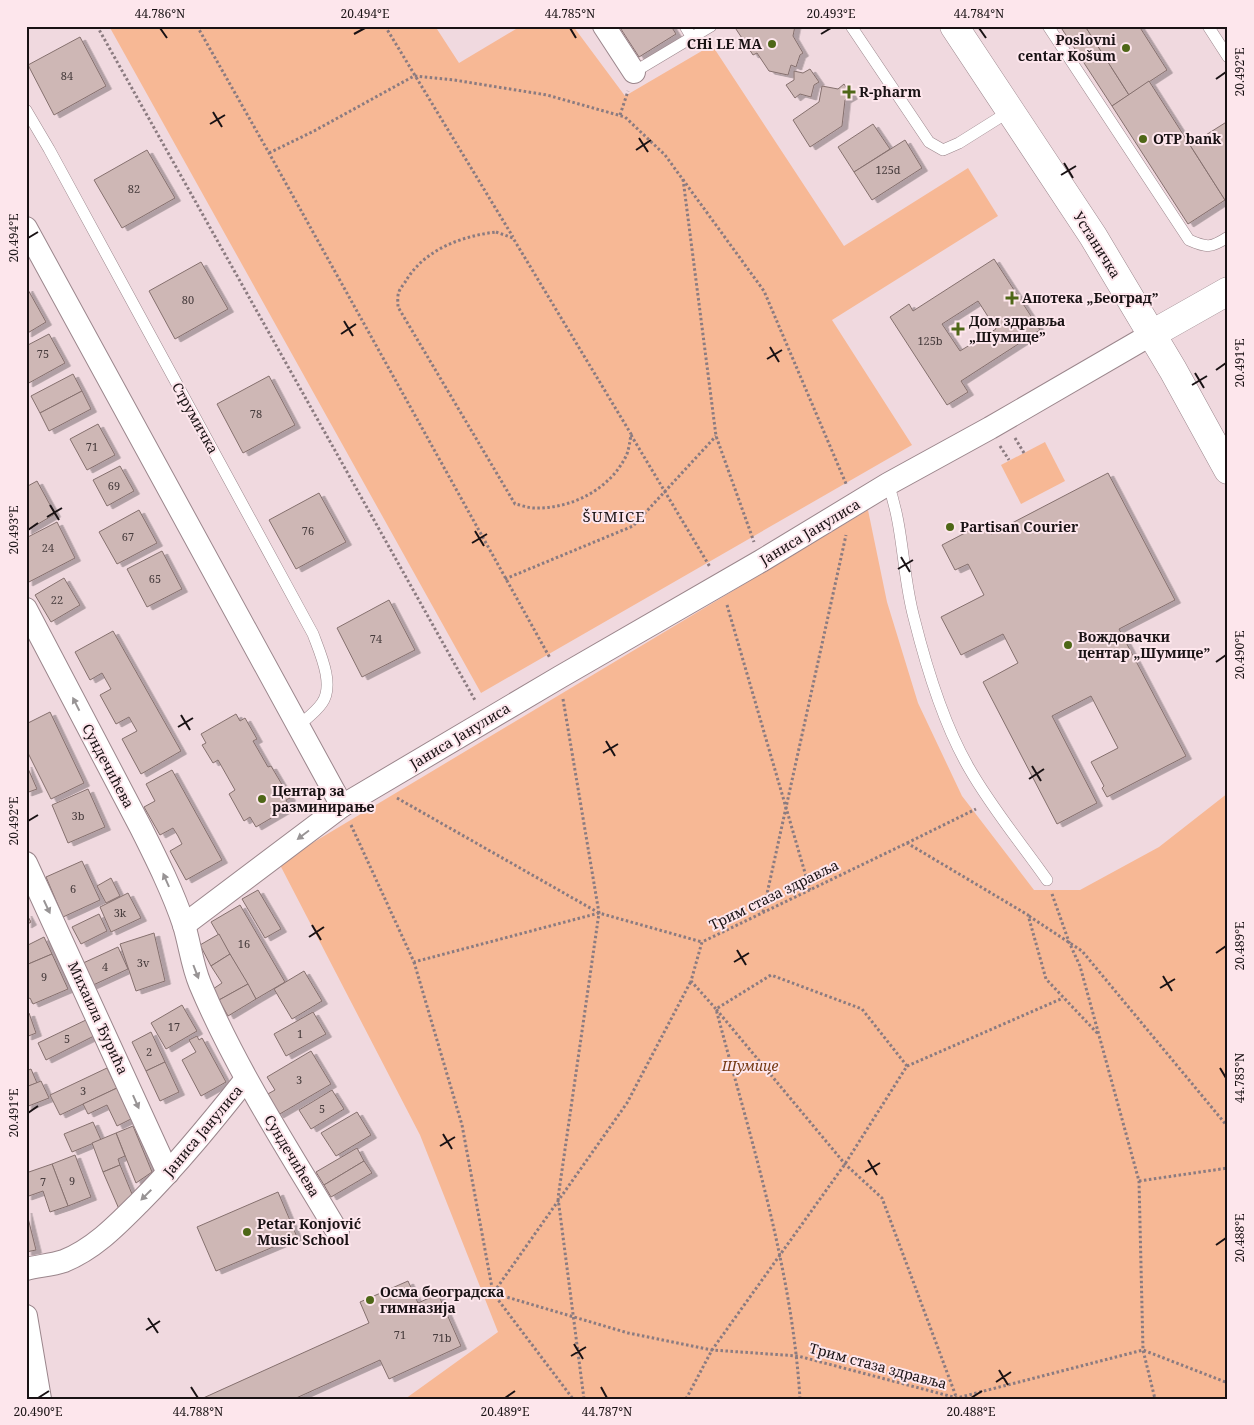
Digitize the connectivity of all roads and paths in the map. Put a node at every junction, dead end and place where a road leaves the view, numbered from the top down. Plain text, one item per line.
1 (97, 26) edge
2 (197, 26) edge
3 (384, 26) edge
4 (604, 26) edge
5 (685, 26) edge
6 (711, 26) edge
7 (852, 26) edge
8 (954, 26) edge
9 (1048, 26) edge
10 (1208, 26) edge
11 (692, 38) junction
12 (1228, 57) edge
13 (634, 72) joint
14 (414, 76) junction
15 (26, 110) edge
16 (1010, 111) junction
17 (270, 153) junction
18 (683, 179) junction
19 (26, 228) edge
20 (1228, 237) edge
21 (513, 238) junction
22 (1228, 292) edge
23 (1152, 334) junction
24 (631, 434) junction
25 (716, 436) junction
26 (1228, 470) edge
27 (888, 484) junction
28 (665, 492) junction
29 (852, 506) junction
30 (761, 561) junction
31 (505, 579) junction
32 (721, 585) junction
33 (26, 609) edge
34 (560, 677) junction
35 (486, 720) junction
36 (299, 726) junction
37 (392, 795) dead end
38 (991, 802) junction
39 (342, 806) junction
40 (786, 808) junction
41 (907, 843) junction
42 (26, 863) edge
43 (1047, 880) joint
44 (810, 890) junction
45 (763, 912) junction
46 (599, 914) junction
47 (1028, 915) junction
48 (184, 925) junction
49 (702, 942) junction
50 (1069, 942) junction
51 (414, 962) junction
52 (691, 981) junction
53 (1064, 998) junction
54 (716, 1009) junction
55 (1098, 1036) junction
56 (907, 1066) junction
57 (246, 1078) junction
58 (1228, 1127) edge
59 (845, 1164) junction
60 (1228, 1168) edge
61 (168, 1173) junction
62 (1139, 1181) junction
63 (558, 1198) junction
64 (338, 1233) dead end
65 (781, 1256) junction
66 (26, 1269) edge
67 (493, 1293) junction
68 (26, 1316) edge
69 (575, 1317) junction
70 (712, 1350) junction
71 (1143, 1350) junction
72 (798, 1356) junction
73 (1228, 1382) edge
74 (957, 1398) edge
75 (40, 1399) edge
76 (573, 1399) edge
77 (584, 1399) edge
78 (686, 1399) edge
79 (800, 1399) edge
80 (1156, 1399) edge

1 - 35 path
2 - 17 path
3 - 14 path
4 - 13 street
5 - 11 lane
6 - 11 lane
7 - 16 lane
8 - 16 main road, Устаничка
9 - 20 lane
10 - 12 lane
11 - 13 lane
14 - 17 path
14 - 18 path
14 - 21 path
15 - 36 lane, Струмичка
16 - 23 main road, Устаничка
17 - 31 path
18 - 25 path
18 - 29 path
19 - 36 street
21 - 24 path
21 - 24 path
22 - 23 main road
23 - 26 main road, Устаничка
23 - 27 street, Јаниса Јанулиса
24 - 28 path
25 - 28 path
25 - 30 path
27 - 29 street, Јаниса Јанулиса
27 - 38 lane
28 - 31 path
28 - 32 path
29 - 30 street, Јаниса Јанулиса
29 - 40 path
30 - 32 street, Јаниса Јанулиса
31 - 34 path
32 - 34 street, Јаниса Јанулиса
32 - 40 path
48 -> 33 street, Сундечићева
34 - 35 street, Јаниса Јанулиса
34 - 46 path
35 - 39 street, Јаниса Јанулиса
36 - 39 street
37 - 46 path
38 - 41 path, Трим стаза здравља
38 - 43 lane
39 -> 48 street, Јаниса Јанулиса
39 - 51 path
40 - 44 path
40 - 45 path
41 - 44 path, Трим стаза здравља
41 - 47 path
42 -> 61 street, Михаила Ђурића
43 - 50 path
44 - 45 path, Трим стаза здравља
45 - 49 path, Трим стаза здравља
46 - 49 path
46 - 51 path
46 - 63 path
47 - 50 path
47 - 53 path
48 -> 57 street, Јаниса Јанулиса
49 - 52 path, Трим стаза здравља
50 - 55 path
50 - 58 path
51 - 67 path
52 - 54 path, Трим стаза здравља
52 - 63 path
53 - 55 path
53 - 56 path
54 - 56 path
54 - 59 path
54 - 65 path, Трим стаза здравља
55 - 62 path
56 - 59 path
57 - 61 street, Јаниса Јанулиса
57 - 64 street, Сундечићева
59 - 65 path
59 - 74 path
60 - 62 path
61 -> 66 street, Јаниса Јанулиса
62 - 71 path
63 - 67 path
63 - 69 path
65 - 70 path
65 - 72 path, Трим стаза здравља
67 - 69 path
67 - 76 path
68 - 75 street
69 - 70 path
69 - 77 path
70 - 72 path
70 - 78 path
71 - 73 path
71 - 74 path, Трим стаза здравља
71 - 80 path
72 - 74 path, Трим стаза здравља
72 - 79 path

